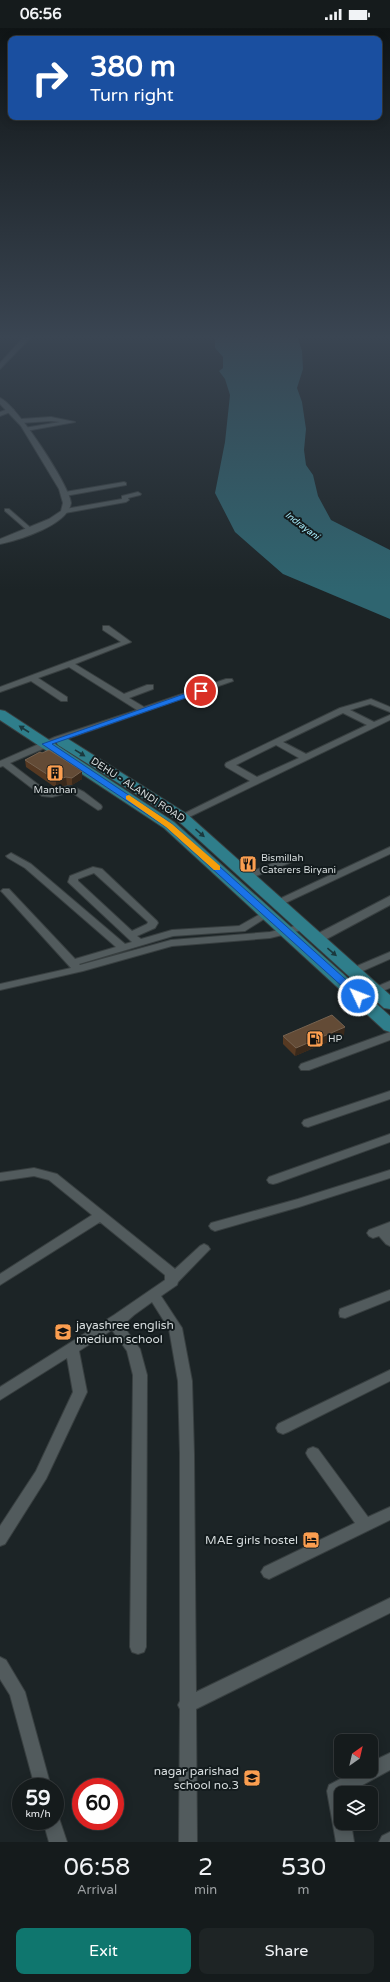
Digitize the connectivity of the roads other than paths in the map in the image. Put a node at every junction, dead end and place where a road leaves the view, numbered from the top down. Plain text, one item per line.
1 (21, 421) joint
2 (25, 421) edge
3 (54, 421) edge
4 (26, 429) junction
5 (124, 484) dead end
6 (66, 494) junction
7 (138, 494) dead end
8 (7, 510) dead end
9 (65, 511) junction
10 (30, 530) junction
11 (0, 542) edge
12 (106, 628) dead end
13 (68, 663) junction
14 (31, 678) junction
15 (229, 681) dead end
16 (150, 687) dead end
17 (0, 690) edge
18 (124, 697) junction
19 (64, 699) dead end
20 (0, 702) edge
21 (144, 710) junction
22 (343, 710) junction
23 (390, 710) edge
24 (0, 714) edge
25 (390, 718) edge
26 (374, 725) junction
27 (52, 741) junction
28 (276, 742) junction
29 (306, 758) junction
30 (2, 763) edge
31 (257, 781) junction
32 (98, 806) dead end
33 (182, 817) junction
34 (390, 850) edge
35 (11, 856) dead end
36 (294, 858) dead end
37 (248, 876) junction
38 (6, 891) dead end
39 (390, 900) edge
40 (278, 903) junction
41 (267, 914) junction
42 (303, 927) junction
43 (287, 932) junction
44 (130, 935) junction
45 (317, 939) junction
46 (139, 943) junction
47 (123, 948) junction
48 (390, 955) edge
49 (76, 966) junction
50 (354, 971) junction
51 (1, 987) edge
52 (383, 987) edge
53 (390, 1004) edge
54 (390, 1026) edge
55 (390, 1036) edge
56 (305, 1067) dead end
57 (390, 1095) edge
58 (308, 1123) dead end
59 (390, 1138) edge
60 (390, 1174) edge
61 (0, 1177) edge
62 (273, 1180) dead end
63 (101, 1215) junction
64 (215, 1226) dead end
65 (381, 1230) edge
66 (390, 1241) edge
67 (204, 1249) dead end
68 (173, 1279) junction
69 (0, 1280) edge
70 (154, 1295) junction
71 (390, 1295) edge
72 (345, 1313) dead end
73 (119, 1319) junction
74 (72, 1348) junction
75 (390, 1375) edge
76 (0, 1394) edge
77 (283, 1428) dead end
78 (313, 1452) dead end
79 (390, 1513) edge
80 (365, 1525) junction
81 (0, 1539) edge
82 (269, 1572) dead end
83 (390, 1605) edge
84 (138, 1647) dead end
85 (0, 1665) edge
86 (186, 1705) junction
87 (390, 1761) edge
88 (41, 1778) edge
89 (344, 1786) edge
90 (55, 1830) edge
91 (343, 1830) edge
92 (58, 1842) edge
93 (188, 1842) edge
94 (346, 1842) edge

1 - 2 street
1 - 4 street
3 - 4 street
4 - 6 street
5 - 6 street
6 - 9 street
7 - 9 street
8 - 10 street
9 - 10 street
10 - 11 street
12 - 13 street
13 - 14 street
13 - 18 street
14 - 17 street
14 - 19 street
15 - 21 street
16 - 18 street
18 - 21 street
20 - 27 main road, DEHU - ALANDI ROAD
21 - 27 street
22 - 23 street
22 - 26 street
22 - 28 street
27 -> 24 main road, DEHU - ALANDI ROAD
25 - 26 street
26 - 29 street
27 - 30 street
27 -> 33 main road, DEHU - ALANDI ROAD
27 - 41 main road, DEHU - ALANDI ROAD
28 - 29 street
28 - 31 street
29 - 31 street
30 - 32 street
31 - 33 street
33 -> 37 main road, DEHU - ALANDI ROAD
34 - 40 street
35 - 47 street
36 - 37 street
37 - 40 main road, DEHU - ALANDI ROAD
38 - 49 street
39 - 45 street
40 - 42 main road, DEHU - ALANDI ROAD
41 - 43 main road, DEHU - ALANDI ROAD
41 - 46 street
42 - 43 street
42 - 45 main road, DEHU - ALANDI ROAD
43 - 49 street
43 - 54 main road, DEHU - ALANDI ROAD
44 - 44 street
44 - 46 street
45 -> 50 main road, DEHU - ALANDI ROAD
46 - 47 street
47 - 49 street
48 - 50 street
49 - 51 street
50 - 52 main road, DEHU - ALANDI ROAD
52 - 53 main road, DEHU - ALANDI ROAD
55 - 56 street
57 - 58 street
59 - 62 street
60 - 64 street
61 - 63 street
63 - 68 street
63 - 69 street
65 - 66 street
67 - 68 street
68 - 70 street
70 - 73 street
70 - 86 street
71 - 72 street
73 - 74 street
73 - 84 street
74 - 76 street
74 - 81 street
75 - 77 street
78 - 80 street
79 - 80 street
80 - 82 street
83 - 86 street
85 - 88 street
86 - 93 street
87 - 89 street
90 - 92 street
91 - 94 street

